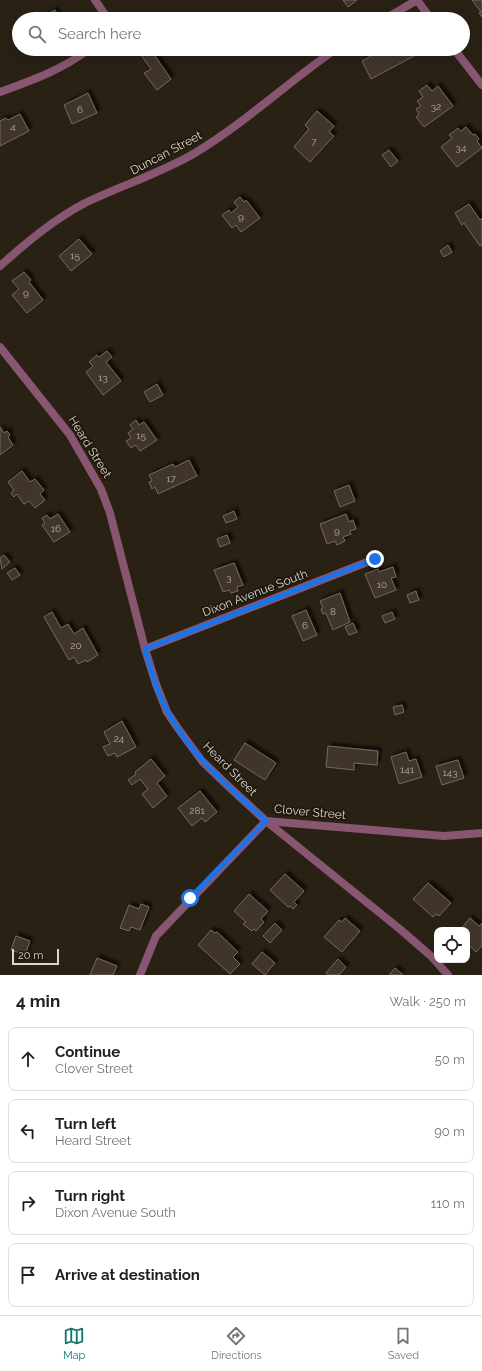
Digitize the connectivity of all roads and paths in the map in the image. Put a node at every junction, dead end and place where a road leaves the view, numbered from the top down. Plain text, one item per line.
1 (95, 0) edge
2 (417, 0) edge
3 (103, 12) edge
4 (397, 12) edge
5 (426, 12) edge
6 (79, 56) edge
7 (327, 56) edge
8 (459, 56) edge
9 (482, 85) edge
10 (0, 92) edge
11 (0, 266) edge
12 (0, 347) edge
13 (375, 559) dead end
14 (145, 649) junction
15 (266, 821) junction
16 (482, 833) edge
17 (140, 975) edge
18 (448, 975) edge

1 - 3 street
2 - 4 street
2 - 5 street
6 - 10 street
7 - 11 street, Duncan Street
8 - 9 street
12 - 14 street, Heard Street
13 - 14 street, Dixon Avenue South
14 - 15 street, Heard Street
15 - 16 street, Clover Street
15 - 17 street, Clover Street
15 - 18 street, Heard Street

